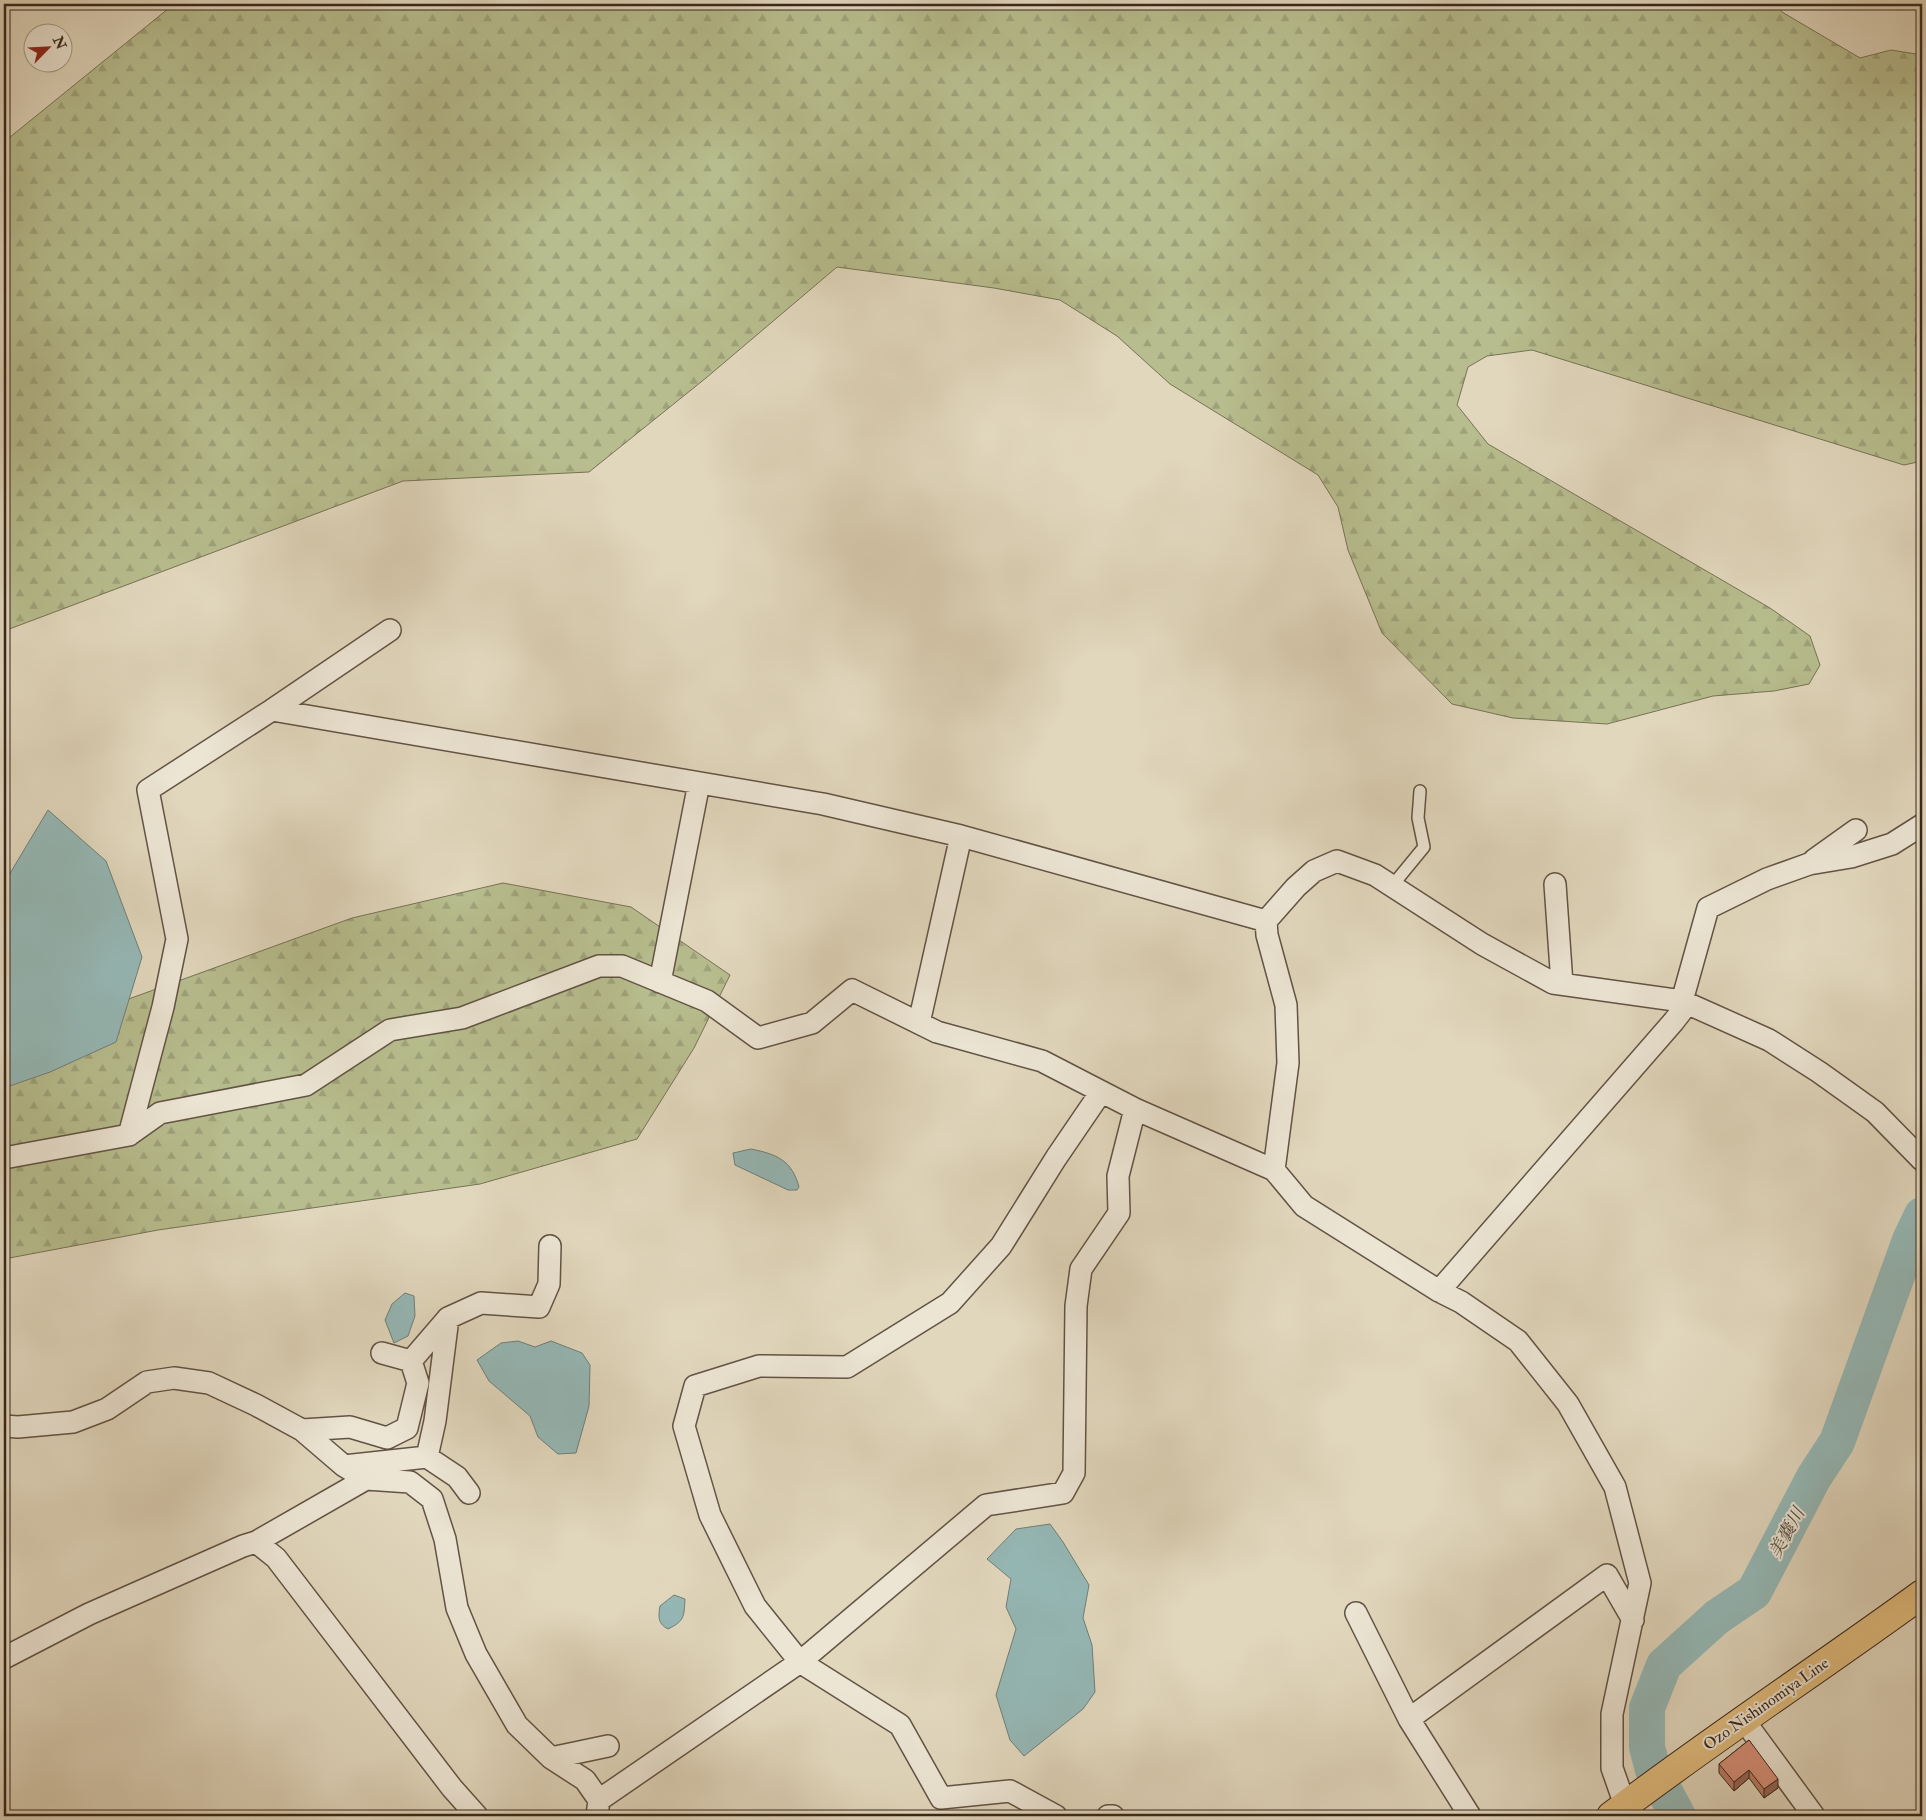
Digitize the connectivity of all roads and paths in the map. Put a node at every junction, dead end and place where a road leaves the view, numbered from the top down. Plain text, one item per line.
1 (390, 630) dead end
2 (272, 710) junction
3 (700, 783) junction
4 (1420, 791) dead end
5 (1922, 826) edge
6 (1856, 830) dead end
7 (961, 836) junction
8 (1809, 864) junction
9 (1555, 884) dead end
10 (1392, 886) junction
11 (1266, 921) junction
12 (660, 982) junction
13 (1562, 984) junction
14 (1682, 1001) junction
15 (919, 1023) junction
16 (1101, 1092) junction
17 (1135, 1109) junction
18 (129, 1135) junction
19 (4, 1158) edge
20 (1922, 1160) edge
21 (1274, 1170) junction
22 (550, 1246) dead end
23 (1439, 1291) junction
24 (448, 1318) junction
25 (382, 1353) dead end
26 (410, 1361) junction
27 (4, 1426) edge
28 (302, 1430) junction
29 (427, 1456) junction
30 (344, 1466) junction
31 (366, 1479) junction
32 (470, 1493) dead end
33 (256, 1542) junction
34 (1922, 1594) edge
35 (1356, 1613) dead end
36 (1633, 1620) junction
37 (4, 1658) edge
38 (800, 1662) junction
39 (1409, 1719) junction
40 (1743, 1719) junction
41 (608, 1746) dead end
42 (551, 1758) junction
43 (1624, 1807) edge
44 (598, 1808) edge
45 (477, 1816) edge
46 (1056, 1816) edge
47 (1108, 1816) edge
48 (1113, 1816) edge
49 (1470, 1816) edge
50 (1814, 1816) edge

1 - 2 street
2 - 3 street
2 - 18 street
3 - 7 street
3 - 12 street
4 - 10 lane
5 - 8 street
6 - 8 street
7 - 11 street
7 - 15 street
8 - 14 street
9 - 13 street
10 - 11 street
10 - 13 street
11 - 21 street
12 - 15 street
12 - 18 street
13 - 14 street
14 - 20 street
14 - 23 street
15 - 16 street
16 - 17 street
16 - 38 street
17 - 21 street
17 - 38 street
18 - 19 street
21 - 23 street
22 - 24 street
23 - 36 street
24 - 26 street
24 - 29 street
25 - 26 street
26 - 28 street
27 - 28 street
28 - 30 street
29 - 30 street
29 - 32 street
30 - 31 street
31 - 33 street
31 - 42 street
33 - 37 street
33 - 45 street
34 - 40 main road, Ozo Nishinomiya Line
35 - 39 street
36 - 39 street
36 - 43 street
38 - 44 street
38 - 46 street
39 - 49 street
40 - 43 main road, Ozo Nishinomiya Line
40 - 50 street
41 - 42 street
42 - 44 street
47 - 48 street

